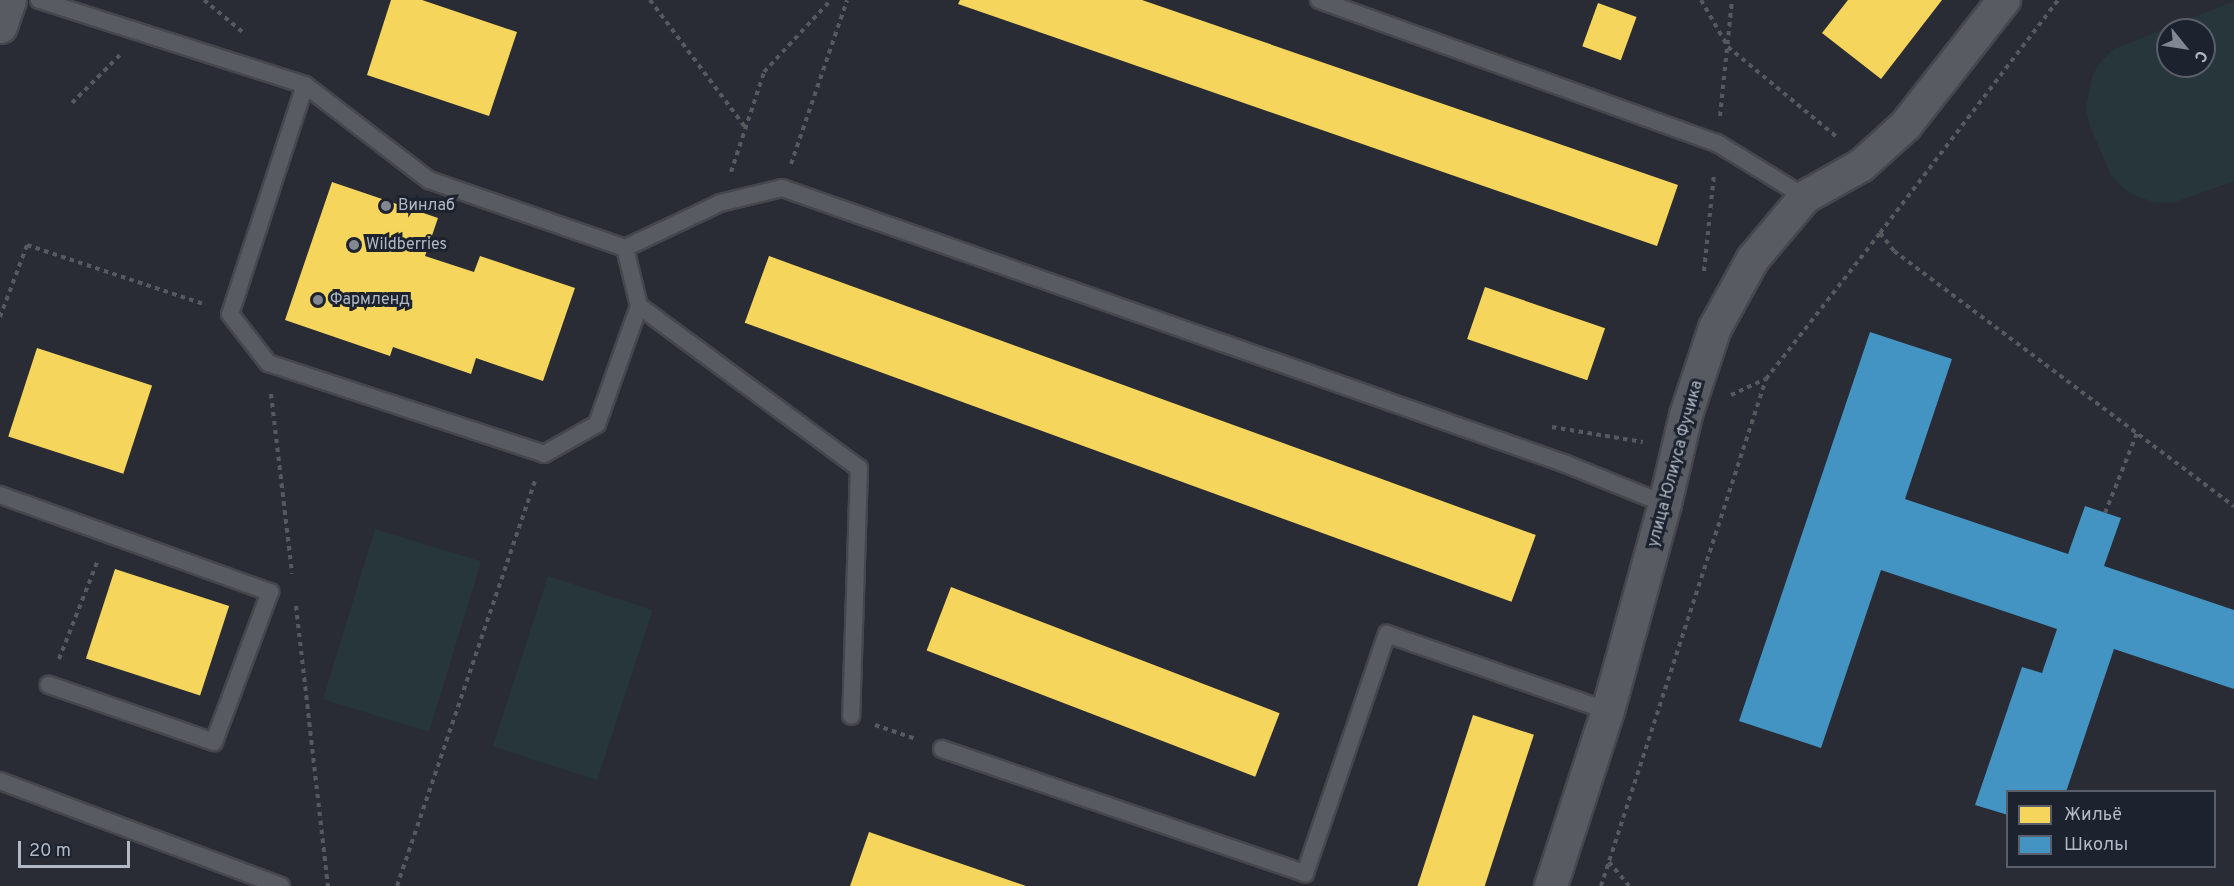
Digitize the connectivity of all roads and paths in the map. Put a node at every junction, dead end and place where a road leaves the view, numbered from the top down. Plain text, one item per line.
1 (9, 0) edge
2 (39, 0) edge
3 (650, 0) edge
4 (831, 0) edge
5 (847, 0) edge
6 (1318, 0) edge
7 (1701, 0) edge
8 (1732, 0) edge
9 (2004, 0) edge
10 (2058, 0) edge
11 (0, 26) edge
12 (143, 32) junction
13 (1728, 47) junction
14 (305, 85) junction
15 (72, 104) dead end
16 (745, 127) junction
17 (1717, 143) junction
18 (1846, 145) dead end
19 (782, 188) junction
20 (1805, 197) junction
21 (720, 203) junction
22 (1880, 233) junction
23 (625, 248) junction
24 (639, 306) junction
25 (230, 314) junction
26 (0, 317) edge
27 (268, 363) junction
28 (2137, 433) junction
29 (544, 454) junction
30 (0, 495) edge
31 (1665, 504) junction
32 (2234, 506) edge
33 (2105, 513) dead end
34 (108, 534) junction
35 (292, 577) dead end
36 (295, 601) dead end
37 (49, 685) joint
38 (1608, 711) junction
39 (851, 716) joint
40 (942, 748) joint
41 (0, 780) edge
42 (1609, 862) junction
43 (281, 886) edge
44 (328, 886) edge
45 (397, 886) edge
46 (1551, 886) edge
47 (1601, 886) edge
48 (1629, 886) edge

1 - 11 street
2 - 12 lane
3 - 16 path
4 - 16 path
5 - 19 path
6 - 17 lane
7 - 13 path
8 - 13 path
9 - 20 street, улица Юлиуса Фучика
10 - 22 path
12 - 14 lane
12 - 15 path
13 - 17 path
13 - 18 path
14 - 23 lane
14 - 25 lane
16 - 21 path
17 - 20 lane
19 - 21 lane
19 - 31 lane
20 - 31 street, улица Юлиуса Фучика
21 - 23 lane
22 - 28 path
22 - 42 path
23 - 24 lane
24 - 29 lane
24 - 39 lane
25 - 26 path
25 - 27 lane
27 - 29 lane
27 - 35 path
28 - 32 path
28 - 33 path
29 - 45 path
30 - 34 lane
31 - 38 street, улица Юлиуса Фучика
34 - 37 path
34 - 37 lane
36 - 44 path
38 - 40 lane
38 - 46 street, улица Юлиуса Фучика
39 - 40 path
41 - 43 lane
42 - 47 path
42 - 48 path

